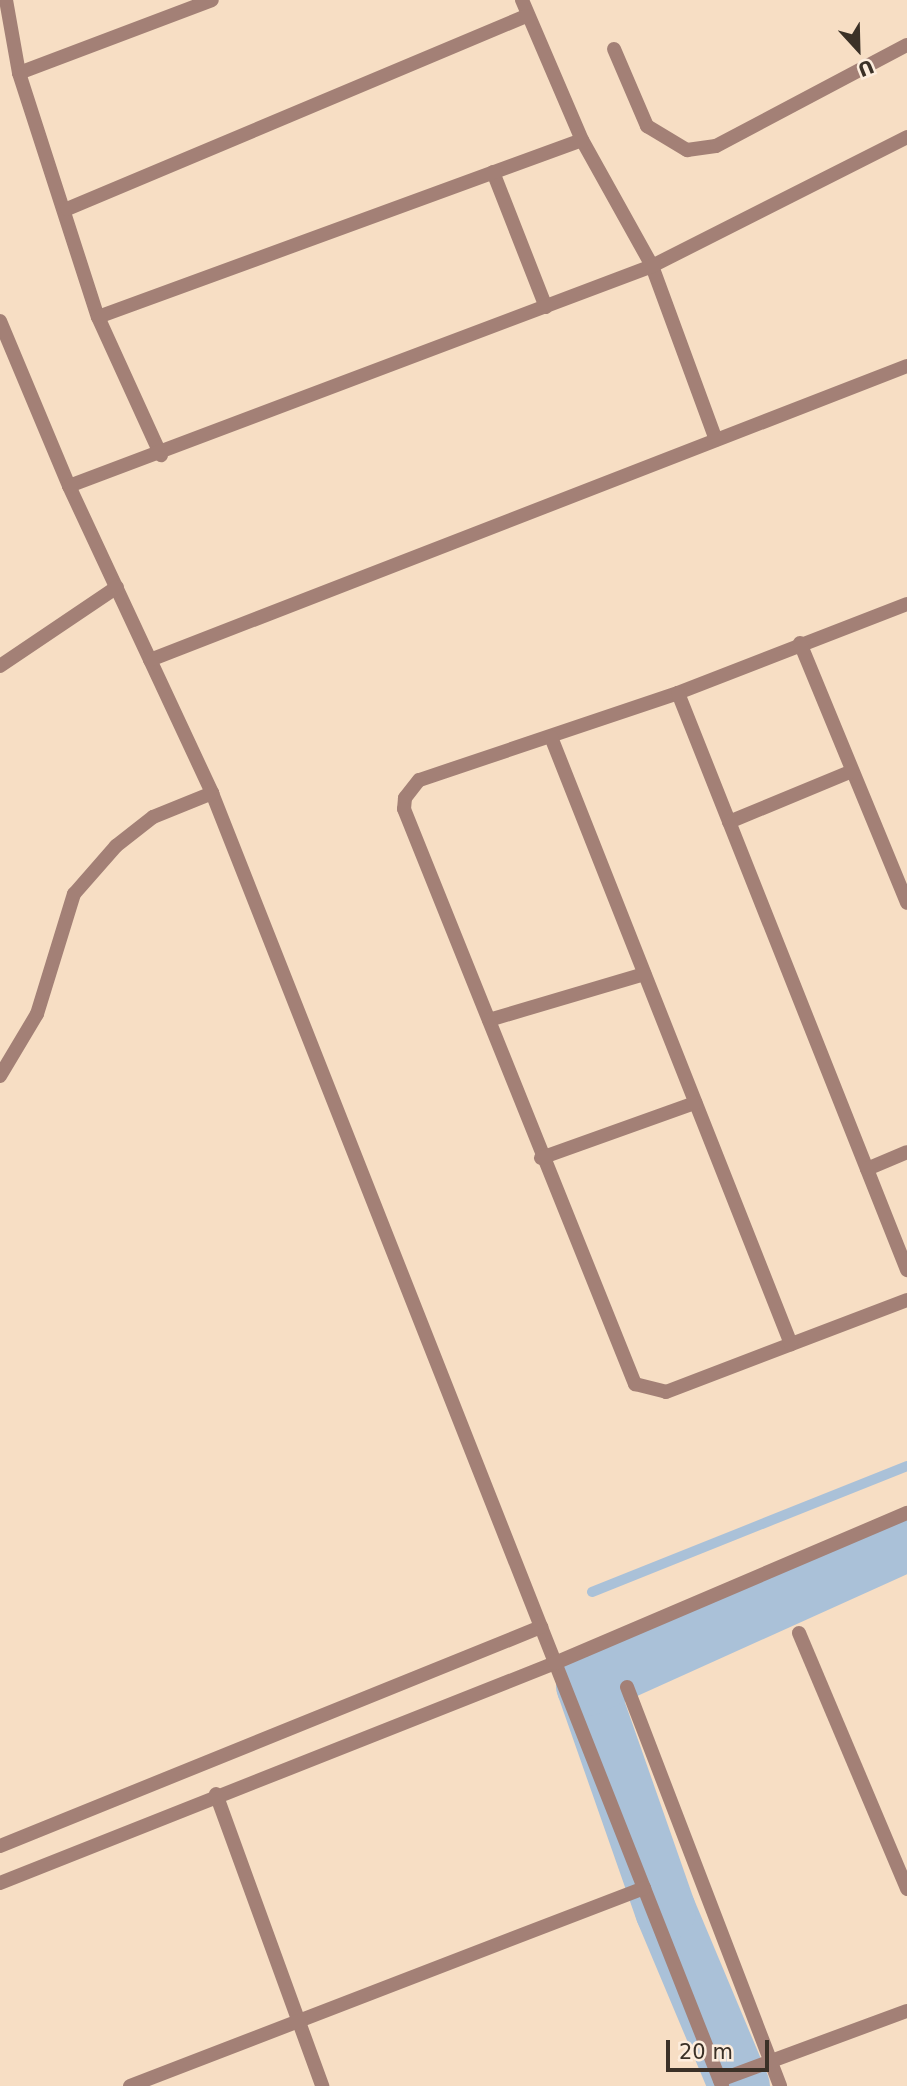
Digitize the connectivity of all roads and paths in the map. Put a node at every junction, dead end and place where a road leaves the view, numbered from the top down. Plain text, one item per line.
1 (6, 0) edge
2 (212, 0) edge
3 (522, 0) edge
4 (526, 16) junction
5 (907, 45) edge
6 (614, 49) dead end
7 (19, 74) junction
8 (907, 137) edge
9 (582, 140) junction
10 (493, 172) junction
11 (67, 209) junction
12 (652, 266) junction
13 (546, 307) junction
14 (98, 317) junction
15 (0, 321) edge
16 (907, 366) edge
17 (716, 440) junction
18 (161, 455) junction
19 (69, 486) junction
20 (117, 587) junction
21 (907, 604) edge
22 (800, 643) junction
23 (149, 660) junction
24 (0, 666) edge
25 (678, 693) junction
26 (551, 737) junction
27 (852, 771) junction
28 (212, 793) junction
29 (729, 822) junction
30 (907, 904) edge
31 (644, 974) junction
32 (489, 1020) junction
33 (0, 1076) edge
34 (695, 1103) junction
35 (907, 1152) edge
36 (541, 1158) junction
37 (867, 1169) junction
38 (907, 1270) edge
39 (907, 1300) edge
40 (791, 1344) junction
41 (907, 1513) edge
42 (541, 1628) junction
43 (799, 1633) dead end
44 (555, 1663) junction
45 (627, 1687) dead end
46 (216, 1794) junction
47 (0, 1846) edge
48 (0, 1883) edge
49 (644, 1888) junction
50 (907, 1889) edge
51 (907, 2011) edge
52 (295, 2019) junction
53 (772, 2063) junction
54 (730, 2079) edge
55 (130, 2086) edge
56 (322, 2086) edge
57 (780, 2086) edge

1 - 7 street
2 - 7 street
3 - 4 street
4 - 9 street
4 - 11 street
5 - 6 street
7 - 11 street
8 - 12 street
9 - 10 street
9 - 12 street
10 - 13 street
10 - 14 street
11 - 14 street
12 - 13 street
12 - 17 street
13 - 18 street
14 - 18 street
15 - 19 street
16 - 17 street
17 - 23 street
18 - 19 street
19 - 20 street
20 - 23 street
20 - 24 street
21 - 22 street
22 - 25 street
22 - 27 street
23 - 28 street
25 - 26 street
25 - 29 street
26 - 31 street
26 - 32 street
27 - 29 street
27 - 30 street
28 - 33 street
28 - 42 street
29 - 37 street
31 - 32 street
31 - 34 street
32 - 36 street
34 - 36 street
34 - 40 street
35 - 37 street
36 - 40 street
37 - 38 street
39 - 40 street
41 - 44 street
42 - 44 street
42 - 47 street
43 - 50 street
44 - 46 street
44 - 49 street
45 - 53 street
46 - 48 street
46 - 52 street
49 - 52 street
49 - 54 street
51 - 53 street
52 - 55 street
52 - 56 street
53 - 54 street
53 - 57 street

